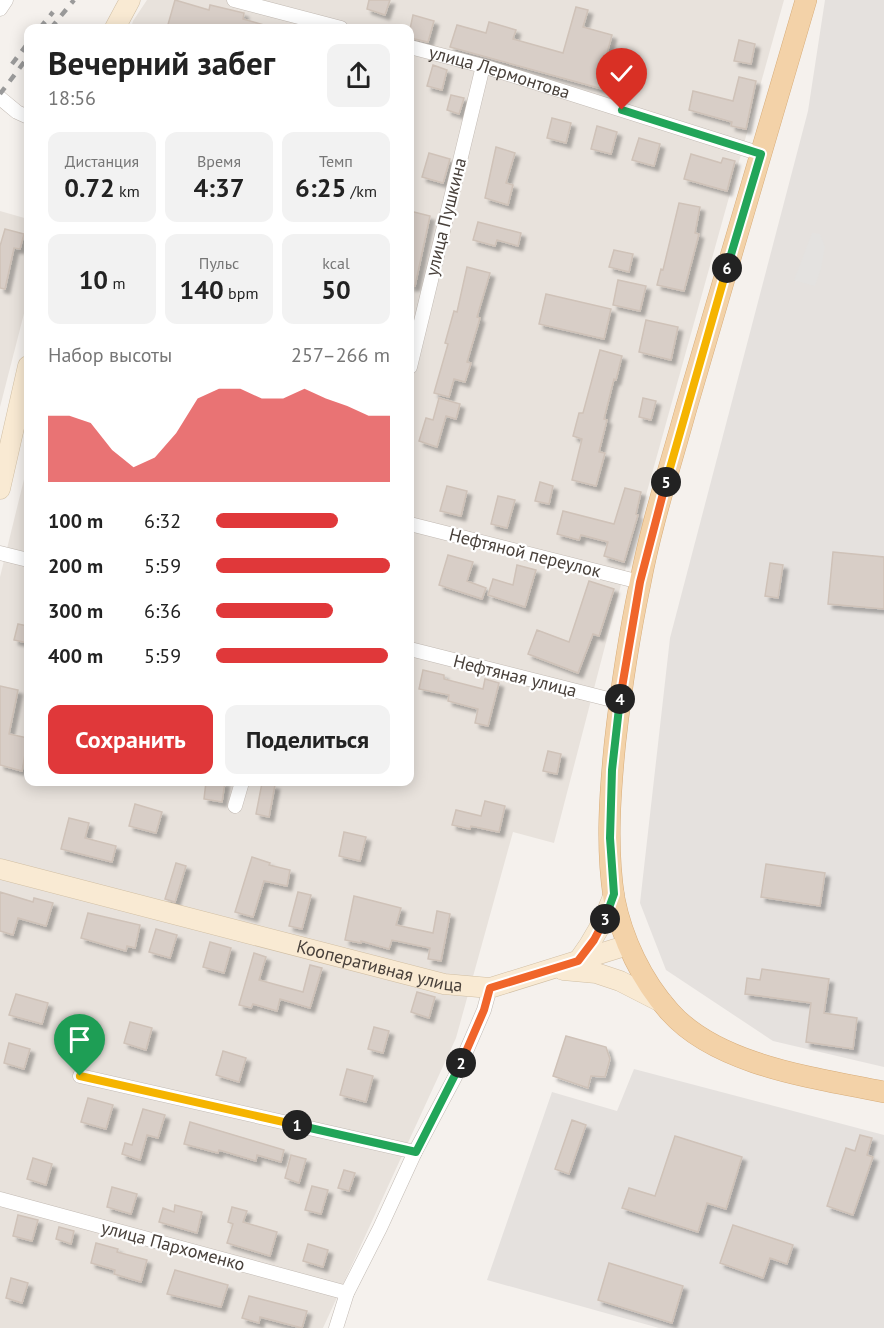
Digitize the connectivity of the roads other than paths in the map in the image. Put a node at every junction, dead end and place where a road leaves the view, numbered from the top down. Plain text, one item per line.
1 (6, 0) edge
2 (130, 0) edge
3 (234, 0) edge
4 (806, 0) edge
5 (0, 9) edge
6 (116, 24) edge
7 (326, 24) edge
8 (414, 48) edge
9 (483, 66) junction
10 (0, 98) edge
11 (24, 115) edge
12 (761, 154) junction
13 (414, 351) edge
14 (24, 384) edge
15 (0, 489) edge
16 (414, 525) edge
17 (0, 553) edge
18 (24, 559) edge
19 (640, 582) junction
20 (414, 650) edge
21 (620, 702) junction
22 (241, 786) edge
23 (235, 806) dead end
24 (0, 869) edge
25 (614, 894) junction
26 (628, 945) junction
27 (578, 961) junction
28 (554, 970) junction
29 (490, 988) junction
30 (663, 1003) junction
31 (80, 1076) dead end
32 (884, 1092) edge
33 (416, 1152) junction
34 (0, 1199) edge
35 (347, 1293) junction
36 (336, 1328) edge

1 - 5 street
2 - 6 street
3 - 7 street
4 - 12 main road
8 - 9 street, улица Лермонтова
9 - 12 street, улица Лермонтова
9 - 13 street, улица Пушкина
10 - 11 street
12 - 19 main road
14 - 15 street
16 - 19 street, Нефтяной переулок
17 - 18 street
19 - 21 main road
20 - 21 street, Нефтяная улица
21 - 25 main road
22 - 23 street
24 - 29 street, Кооперативная улица
25 - 26 main road
25 - 27 street
26 - 27 street, Кооперативная улица
26 - 30 main road
27 - 28 street, Кооперативная улица
28 - 29 street, Кооперативная улица
28 - 30 street
29 - 33 street
30 - 32 main road
31 - 33 street
33 - 35 street
34 - 35 street, улица Пархоменко
35 - 36 street

